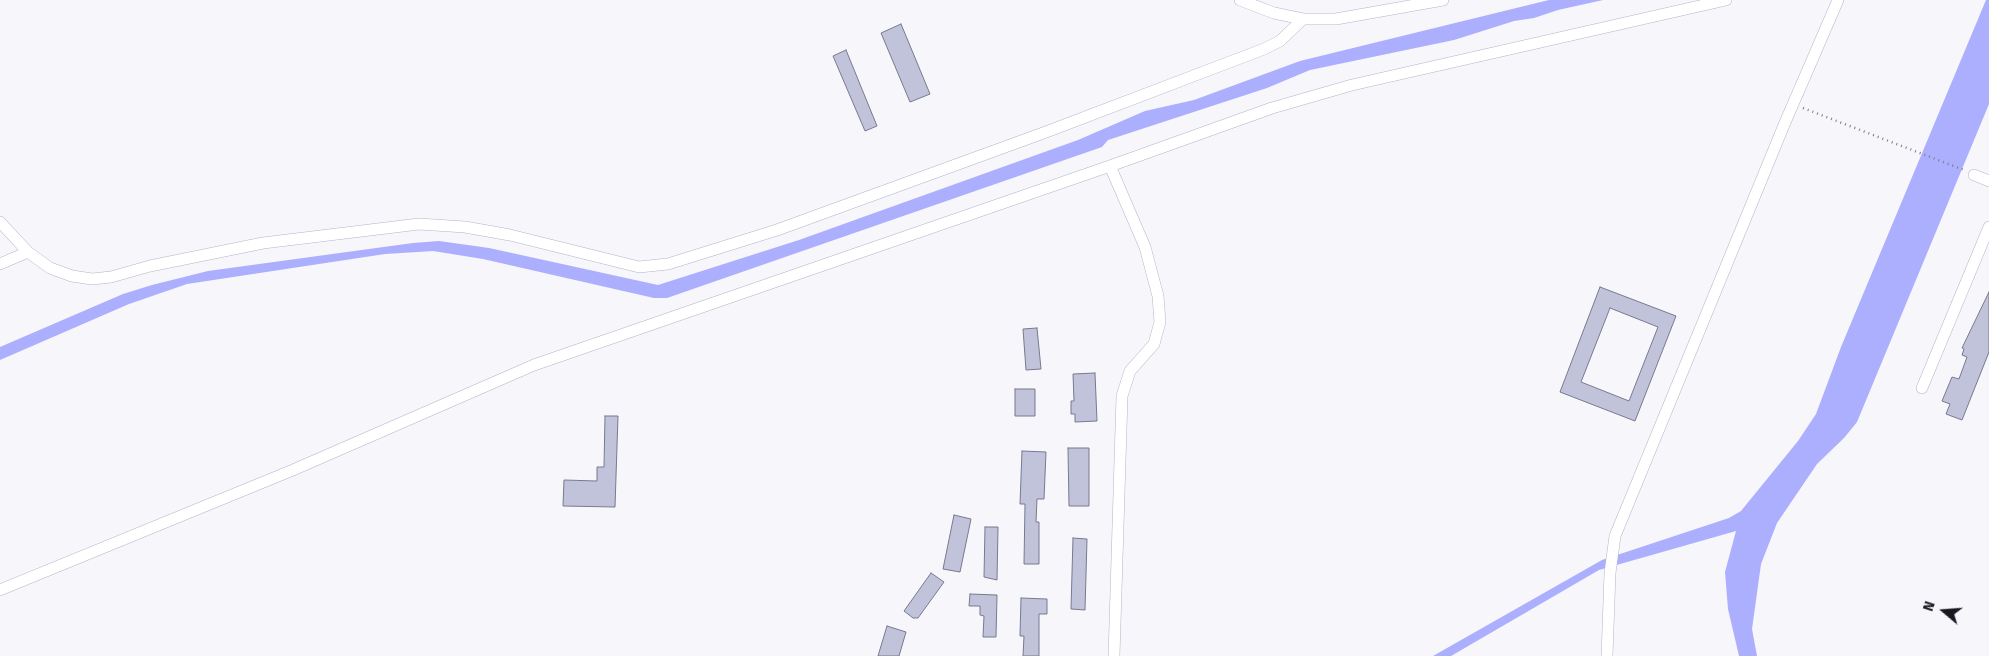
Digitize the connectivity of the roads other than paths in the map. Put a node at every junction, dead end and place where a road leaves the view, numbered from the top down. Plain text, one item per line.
1 (1240, 0) edge
2 (1443, 0) edge
3 (1726, 0) edge
4 (1838, 0) edge
5 (1303, 19) junction
6 (1110, 166) junction
7 (1971, 173) road end
8 (1989, 180) edge
9 (0, 222) edge
10 (1989, 227) edge
11 (28, 252) junction
12 (0, 264) edge
13 (1922, 388) dead end
14 (0, 590) edge
15 (1114, 656) edge
16 (1606, 656) edge

1 - 5 street
2 - 5 street
3 - 6 street
4 - 16 street
5 - 11 street
6 - 14 street
6 - 15 street
7 - 8 street
9 - 11 street
10 - 13 street
11 - 12 street

